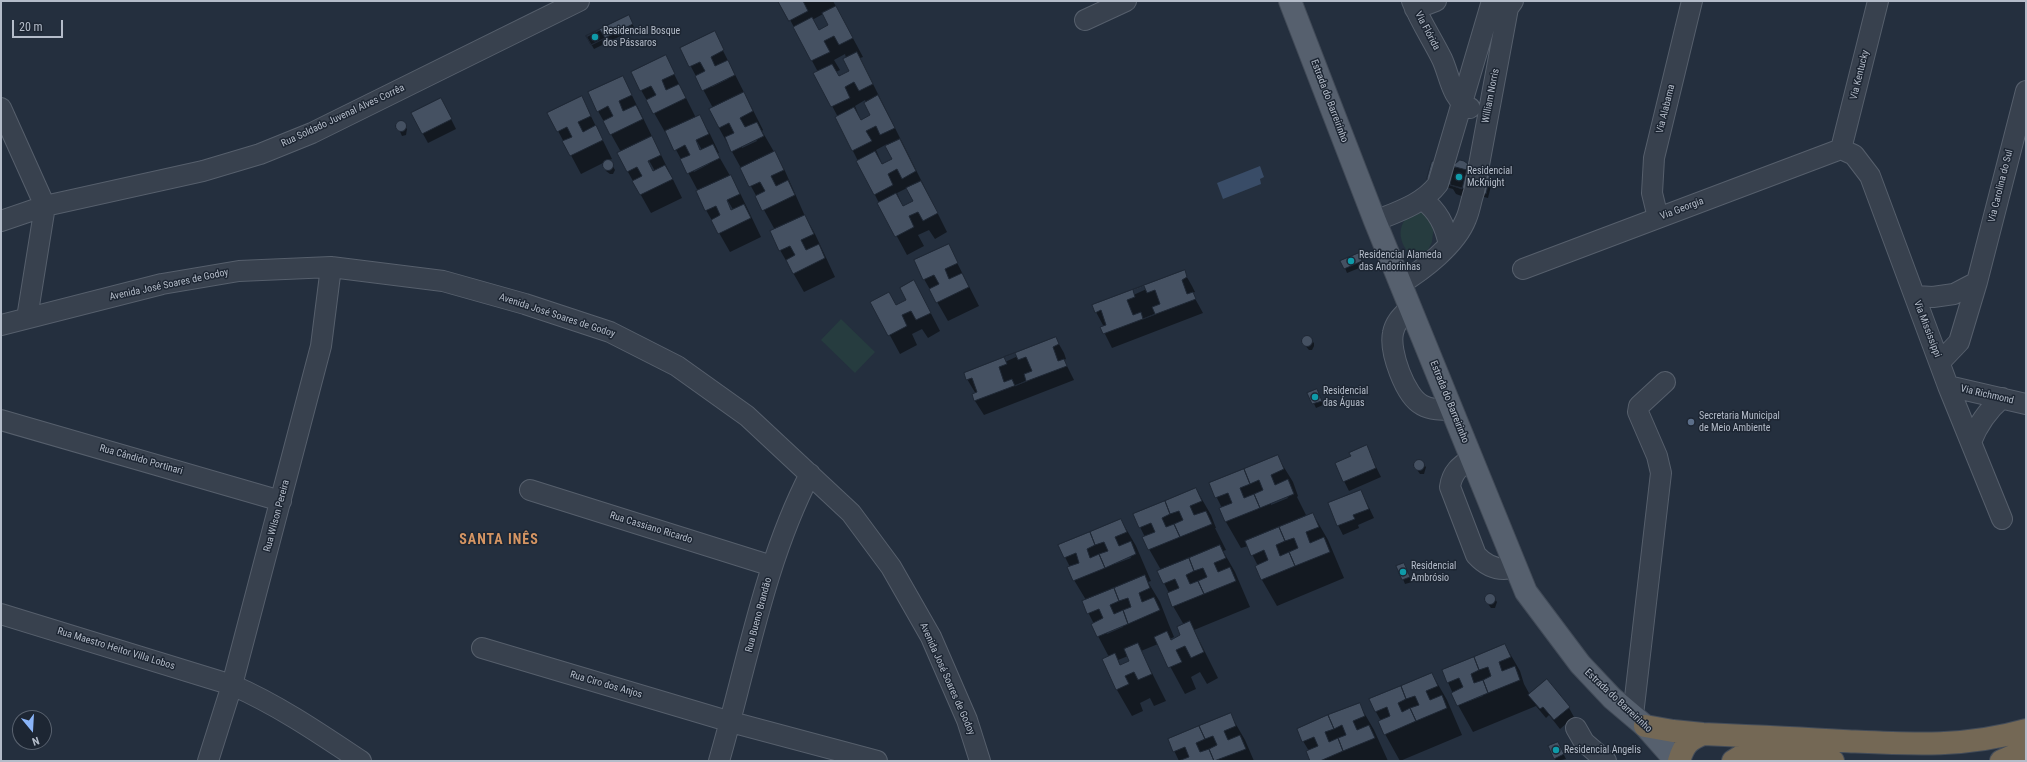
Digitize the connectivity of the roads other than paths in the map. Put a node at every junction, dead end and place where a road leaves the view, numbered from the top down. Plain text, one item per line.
1 (578, 1) edge
2 (1126, 1) edge
3 (1290, 1) edge
4 (1436, 1) edge
5 (1492, 1) edge
6 (1513, 1) edge
7 (1692, 1) edge
8 (1878, 1) edge
9 (1413, 5) edge
10 (1085, 20) dead end
11 (1443, 60) junction
12 (1472, 73) junction
13 (1495, 79) junction
14 (2026, 91) edge
15 (1463, 105) junction
16 (1, 108) edge
17 (1487, 117) junction
18 (1841, 149) junction
19 (1422, 199) junction
20 (45, 206) junction
21 (1658, 218) junction
22 (1, 221) edge
23 (1375, 221) junction
24 (1448, 245) junction
25 (331, 268) junction
26 (1523, 269) dead end
27 (1977, 282) junction
28 (1400, 284) junction
29 (1915, 296) junction
30 (1410, 308) junction
31 (27, 318) junction
32 (1, 325) edge
33 (1940, 362) junction
34 (1665, 382) dead end
35 (1948, 386) junction
36 (2002, 398) junction
37 (2026, 404) edge
38 (1452, 410) junction
39 (1, 420) edge
40 (1971, 442) junction
41 (1472, 458) junction
42 (810, 474) junction
43 (530, 490) dead end
44 (281, 501) junction
45 (2002, 519) dead end
46 (772, 566) junction
47 (1516, 567) junction
48 (1, 614) edge
49 (482, 648) dead end
50 (232, 684) junction
51 (1639, 720) junction
52 (731, 722) junction
53 (1576, 728) dead end
54 (2026, 730) edge
55 (1703, 734) junction
56 (2026, 750) edge
57 (1601, 756) edge
58 (208, 761) edge
59 (360, 761) edge
60 (719, 761) edge
61 (876, 761) edge
62 (980, 761) edge
63 (1676, 761) edge
64 (1679, 761) edge
65 (1733, 761) edge
66 (1833, 761) edge
67 (2001, 761) edge

1 - 20 street, Rua Soldado Juvenal Alves Corrêa
2 - 10 street
3 - 23 main road, Estrada do Barreirinho
4 - 9 street
5 - 12 street
6 - 13 street, William Norris
7 - 21 street, Via Alabama
8 - 18 street, Via Kentucky
9 - 11 street, Via Flórida
11 - 12 street
11 - 15 street, Via Flórida
12 - 13 street
12 - 15 street
13 - 17 street, William Norris
14 - 27 street, Via Carolina do Sul
15 - 17 street
15 - 19 street
16 - 20 street
17 - 24 street, William Norris
18 - 21 street, Via Georgia
18 - 29 street, Via Mississippi
19 - 23 street
19 - 24 street
20 - 22 street, Rua Soldado Juvenal Alves Corrêa
20 - 31 street
21 - 26 street, Via Georgia
23 - 28 main road, Estrada do Barreirinho
24 - 28 street, William Norris
25 - 31 street, Avenida José Soares de Godoy
25 - 42 street, Avenida José Soares de Godoy
25 - 44 street, Rua Wilson Pereira
27 - 29 street
27 - 33 street, Via Carolina do Sul
28 - 30 main road, Estrada do Barreirinho
29 - 33 street, Via Mississippi
30 - 38 main road, Estrada do Barreirinho
30 - 38 street
31 - 32 street, Avenida José Soares de Godoy
33 - 35 street, Via Mississippi
34 - 51 street
35 - 36 street, Via Richmond
35 - 40 street, Via Mississippi
36 - 37 street, Via Richmond
36 - 40 street
38 - 41 main road, Estrada do Barreirinho
39 - 44 street, Rua Cândido Portinari
40 - 45 street, Via Mississippi
41 - 47 main road, Estrada do Barreirinho
41 - 47 street
42 - 46 street, Rua Bueno Brandão
42 - 62 street, Avenida José Soares de Godoy
43 - 46 street, Rua Cassiano Ricardo
44 - 50 street, Rua Wilson Pereira
46 - 52 street, Rua Bueno Brandão
47 - 51 main road, Estrada do Barreirinho
48 - 50 street, Rua Maestro Heitor Villa Lobos
49 - 52 street, Rua Ciro dos Anjos
50 - 58 street, Rua Wilson Pereira
50 - 59 street, Rua Maestro Heitor Villa Lobos
51 - 55 highway
51 - 63 main road, Estrada do Barreirinho
52 - 60 street, Rua Bueno Brandão
52 - 61 street, Rua Ciro dos Anjos
53 - 57 street
54 - 55 highway
55 - 64 highway
56 - 67 highway
65 - 66 highway

